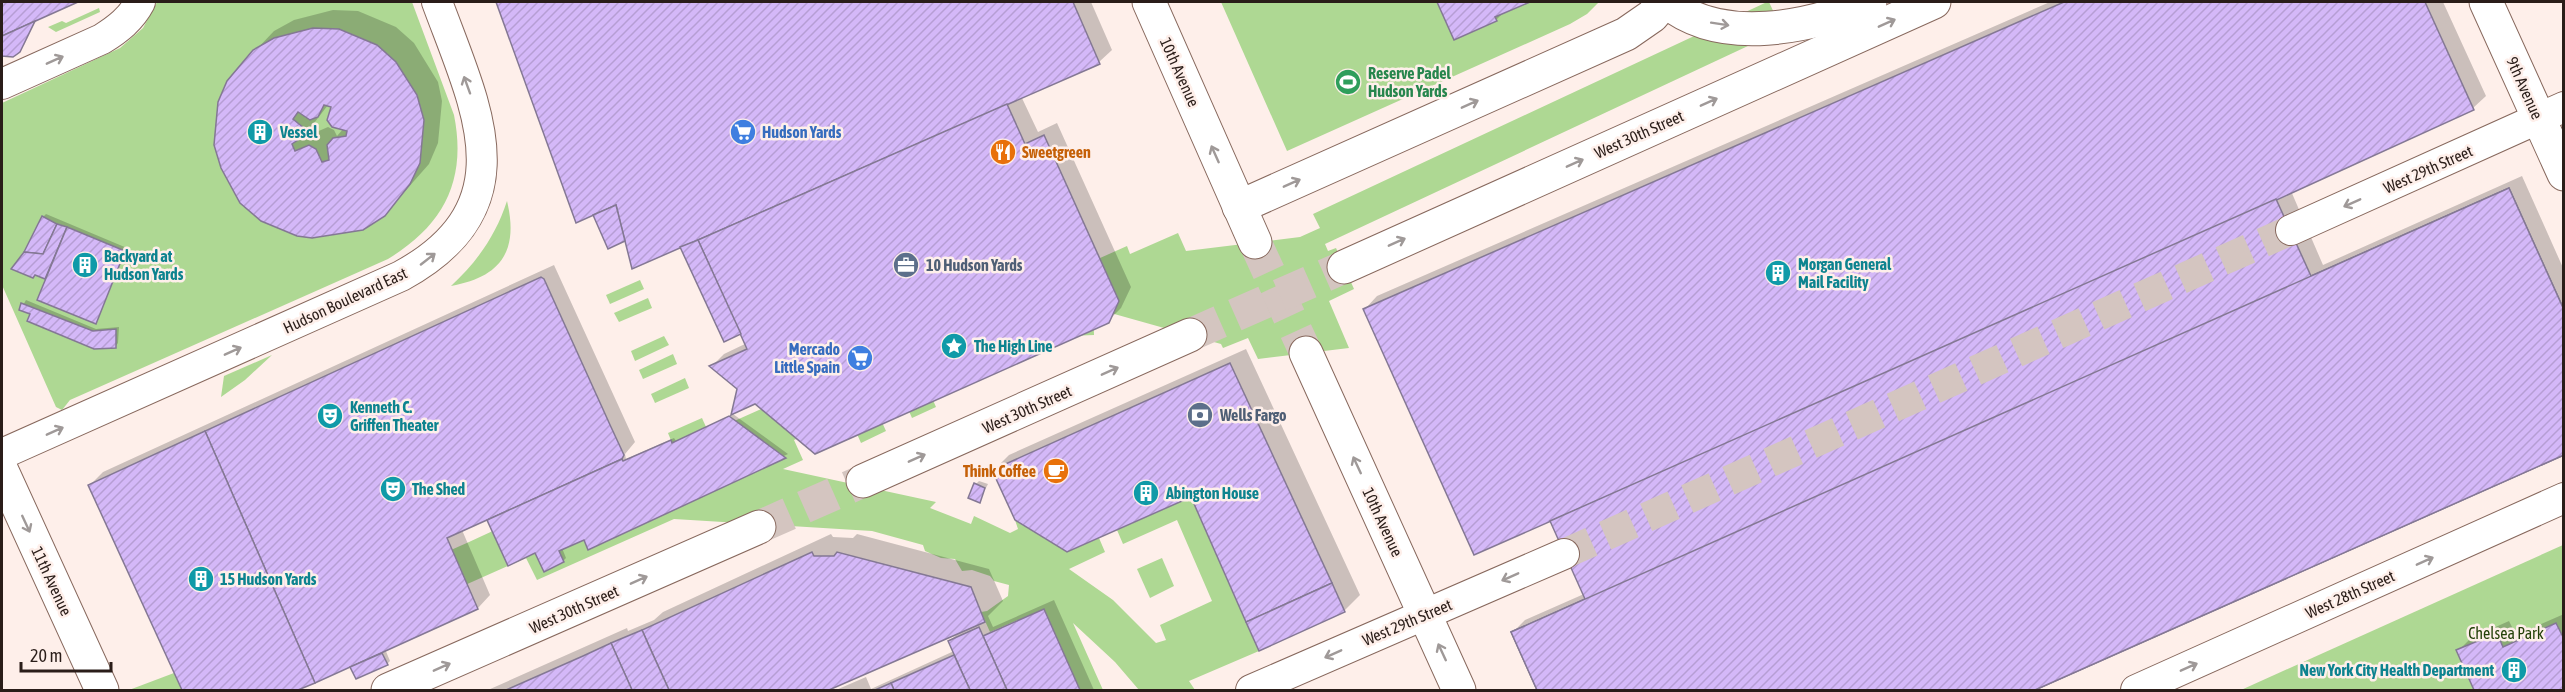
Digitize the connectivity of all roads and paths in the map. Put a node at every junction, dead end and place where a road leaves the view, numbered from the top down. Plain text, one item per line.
1 (140, 2) edge
2 (436, 2) edge
3 (1149, 2) edge
4 (1666, 2) edge
5 (1870, 2) edge
6 (1934, 2) edge
7 (2486, 2) edge
8 (2, 84) edge
9 (2551, 112) edge
10 (2564, 174) edge
11 (1239, 207) junction
12 (2291, 230) tunnel mouth
13 (1255, 242) tunnel mouth
14 (1344, 267) tunnel mouth
15 (1190, 335) tunnel mouth
16 (1306, 353) tunnel mouth
17 (2, 454) edge
18 (2, 471) edge
19 (863, 482) tunnel mouth
20 (2564, 498) edge
21 (759, 527) tunnel mouth
22 (1564, 554) tunnel mouth
23 (1425, 614) junction
24 (102, 690) edge
25 (388, 690) edge
26 (1251, 690) edge
27 (1459, 690) edge
28 (2136, 690) edge

8 -> 1 street
17 -> 2 street, Hudson Boulevard East
11 -> 3 main road, 10th Avenue
4 -> 5 main road
11 -> 4 main road
14 -> 6 main road, West 30th Street
7 - 9 main road, 9th Avenue
9 - 10 main road, 9th Avenue
9 -> 12 street, West 29th Street
11 - 13 main road, 10th Avenue
19 -> 15 main road, West 30th Street
23 -> 16 main road, 10th Avenue
18 -> 24 main road, 11th Avenue
28 -> 20 street, West 28th Street
25 -> 21 main road, West 30th Street
22 -> 23 street, West 29th Street
23 -> 26 street, West 29th Street
27 -> 23 main road, 10th Avenue

